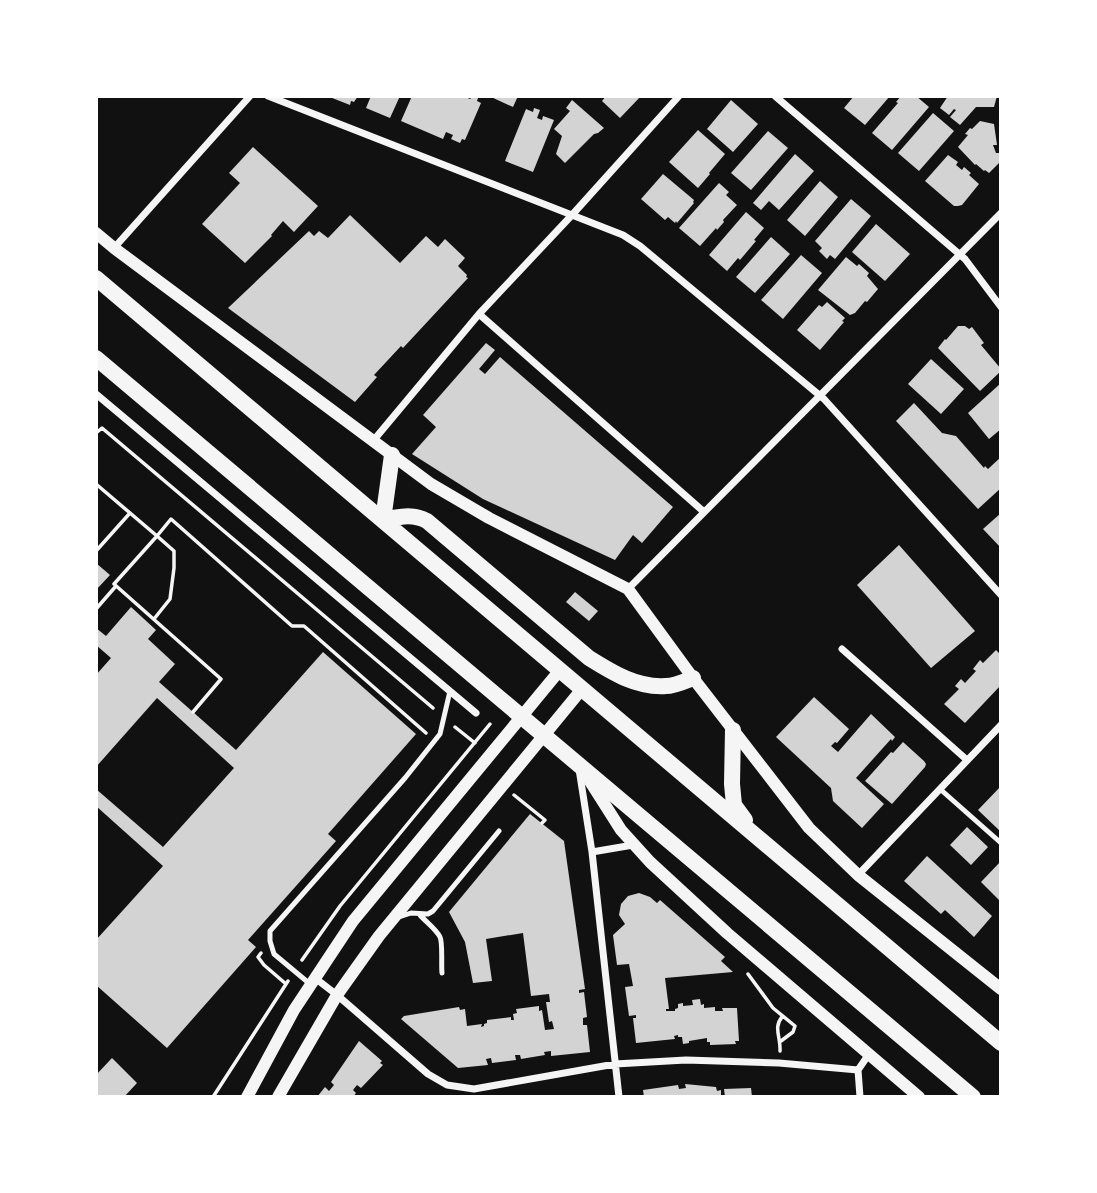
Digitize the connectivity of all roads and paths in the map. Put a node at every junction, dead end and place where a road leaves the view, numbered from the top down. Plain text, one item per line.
1 (250, 96) edge
2 (268, 96) edge
3 (679, 96) edge
4 (775, 96) edge
5 (1001, 214) edge
6 (572, 215) junction
7 (96, 233) edge
8 (114, 248) junction
9 (960, 255) junction
10 (96, 278) edge
11 (1001, 307) edge
12 (479, 314) junction
13 (96, 358) edge
14 (96, 394) edge
15 (820, 396) junction
16 (96, 423) edge
17 (102, 428) junction
18 (96, 433) edge
19 (373, 442) junction
20 (392, 456) junction
21 (96, 484) edge
22 (704, 512) junction
23 (130, 513) junction
24 (383, 520) junction
25 (156, 536) junction
26 (96, 551) edge
27 (116, 586) junction
28 (628, 589) junction
29 (1001, 595) edge
30 (96, 609) edge
31 (154, 619) junction
32 (842, 649) dead end
33 (560, 670) junction
34 (693, 678) junction
35 (582, 689) junction
36 (450, 691) junction
37 (193, 712) dead end
38 (476, 713) dead end
39 (521, 716) junction
40 (444, 717) junction
41 (1001, 725) edge
42 (733, 730) junction
43 (543, 735) junction
44 (429, 736) dead end
45 (475, 743) dead end
46 (967, 760) junction
47 (579, 764) junction
48 (940, 789) junction
49 (510, 792) dead end
50 (542, 823) dead end
51 (499, 831) dead end
52 (754, 834) junction
53 (1001, 843) edge
54 (633, 845) junction
55 (592, 852) junction
56 (858, 875) junction
57 (420, 915) junction
58 (391, 921) junction
59 (741, 945) junction
60 (442, 973) dead end
61 (312, 981) junction
62 (1001, 989) edge
63 (337, 995) junction
64 (782, 1017) junction
65 (780, 1041) junction
66 (1001, 1043) edge
67 (869, 1054) junction
68 (779, 1063) junction
69 (615, 1065) junction
70 (858, 1070) junction
71 (247, 1097) edge
72 (278, 1097) edge
73 (619, 1097) edge
74 (860, 1097) edge
75 (919, 1097) edge
76 (973, 1097) edge

1 - 8 street
2 - 6 street
3 - 6 street
4 - 9 street
5 - 9 street
6 - 12 street
6 - 15 street
7 - 8 street
8 - 19 street
9 - 11 street
9 - 15 street
10 - 24 main road
12 - 19 street
12 - 22 street
13 - 39 main road
14 - 36 street
15 - 22 street
15 - 29 street
16 - 17 path
17 - 18 path
17 - 40 path
19 - 20 street
20 - 24 main road
20 - 28 street
21 - 23 path
22 - 28 street
23 - 25 path
23 - 26 path
24 - 33 main road
24 - 34 main road
25 - 27 path
25 - 31 path
25 - 44 path
27 - 30 path
27 - 31 path
28 - 34 street
31 - 37 path
32 - 46 street
33 - 35 main road
33 - 39 street
34 - 42 street
35 - 43 street
35 - 52 main road
36 - 38 street
36 - 40 lane
39 - 43 main road
39 - 61 street
40 - 45 path
40 - 61 lane
41 - 46 street
42 - 52 main road
42 - 56 street
43 - 47 main road
43 - 58 street
46 - 48 street
47 - 54 street
47 - 55 street
47 - 76 main road
48 - 53 lane
48 - 56 street
49 - 50 path
51 - 57 lane
52 - 66 main road
54 - 55 street
54 - 59 street
55 - 69 street
56 - 62 street
57 - 58 lane
57 - 60 lane
58 - 63 street
59 - 64 path
59 - 67 street
61 - 63 street
61 - 71 street
63 - 69 street
63 - 72 street
64 - 65 path
64 - 65 path
65 - 68 path
67 - 70 street
67 - 75 street
68 - 69 street
68 - 70 street
69 - 73 street
70 - 74 street

